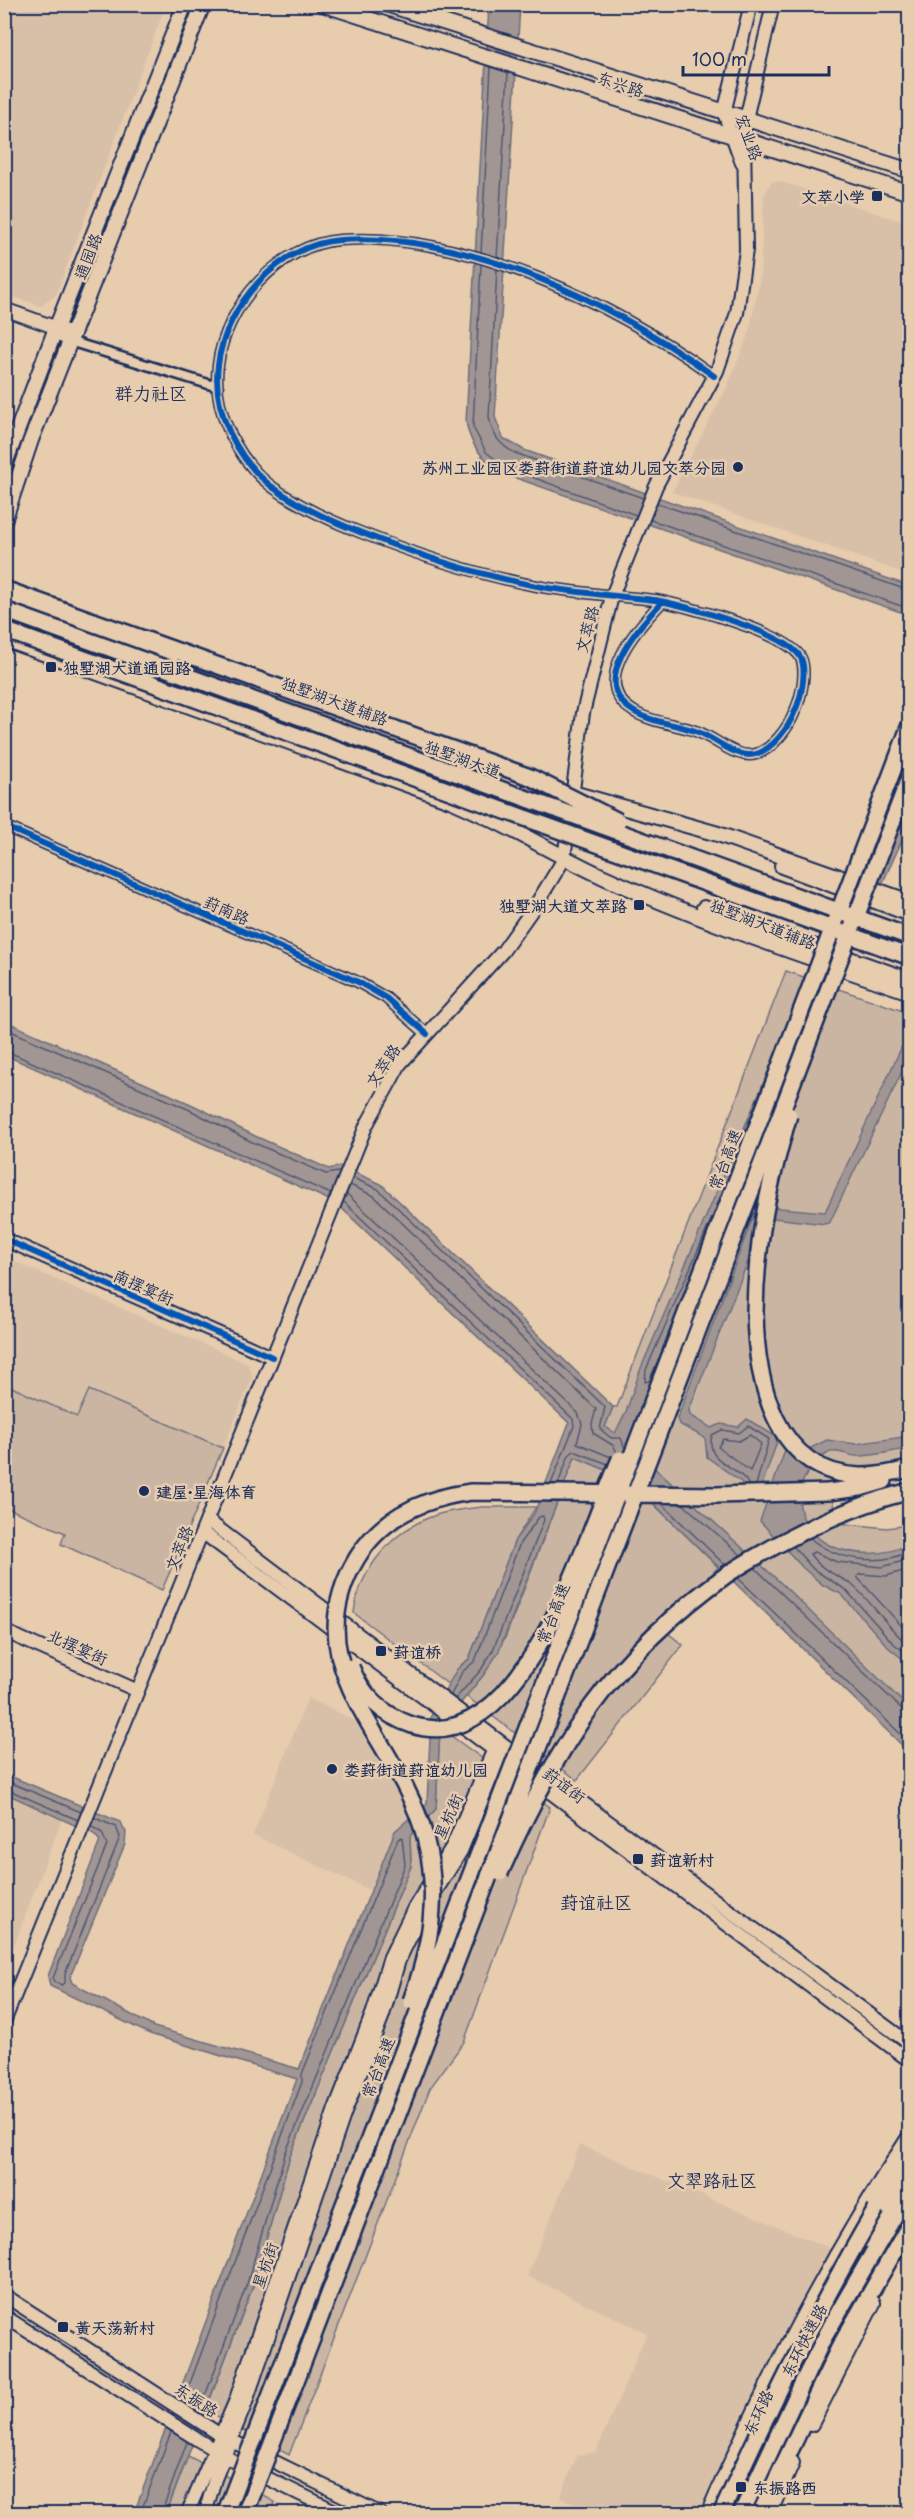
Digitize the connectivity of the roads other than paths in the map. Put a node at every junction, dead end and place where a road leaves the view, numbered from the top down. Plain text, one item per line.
1 (185, 4) edge
2 (203, 4) edge
3 (322, 4) edge
4 (386, 4) edge
5 (751, 4) edge
6 (773, 4) edge
7 (724, 113) junction
8 (746, 119) junction
9 (737, 138) junction
10 (909, 171) edge
11 (747, 176) joint
12 (909, 193) edge
13 (4, 309) edge
14 (55, 332) junction
15 (72, 338) junction
16 (714, 376) junction
17 (219, 387) junction
18 (4, 466) edge
19 (4, 521) edge
20 (4, 590) edge
21 (612, 596) junction
22 (4, 600) edge
23 (662, 602) junction
24 (4, 610) edge
25 (4, 616) edge
26 (4, 630) edge
27 (4, 639) edge
28 (146, 640) junction
29 (120, 641) junction
30 (174, 655) junction
31 (909, 725) edge
32 (907, 782) edge
33 (571, 793) junction
34 (493, 818) junction
35 (533, 820) junction
36 (4, 826) edge
37 (684, 857) junction
38 (564, 858) junction
39 (909, 902) edge
40 (909, 937) edge
41 (909, 957) edge
42 (909, 968) edge
43 (863, 969) junction
44 (909, 980) edge
45 (909, 992) edge
46 (427, 1034) junction
47 (4, 1239) edge
48 (669, 1353) junction
49 (272, 1357) junction
50 (909, 1471) edge
51 (909, 1485) edge
52 (909, 1491) edge
53 (830, 1496) junction
54 (205, 1526) junction
55 (4, 1631) edge
56 (138, 1691) junction
57 (499, 1751) junction
58 (441, 2001) junction
59 (4, 2022) edge
60 (909, 2044) edge
61 (909, 2061) edge
62 (909, 2136) edge
63 (909, 2162) edge
64 (909, 2171) edge
65 (909, 2189) edge
66 (909, 2223) edge
67 (909, 2239) edge
68 (4, 2295) edge
69 (4, 2316) edge
70 (292, 2338) junction
71 (227, 2438) junction
72 (736, 2452) junction
73 (220, 2453) junction
74 (751, 2465) junction
75 (188, 2514) edge
76 (208, 2514) edge
77 (225, 2514) edge
78 (244, 2514) edge
79 (341, 2514) edge
80 (381, 2514) edge
81 (708, 2514) edge
82 (721, 2514) edge
83 (729, 2514) edge
84 (741, 2514) edge
85 (760, 2514) edge
86 (770, 2514) edge

1 - 14 main road, 通园路
2 - 15 main road, 通园路
3 - 9 main road, 东兴路
4 - 7 main road, 东兴路
5 - 7 main road, 宏业路
6 - 8 main road, 宏业路
7 - 8 main road, 东兴路
7 - 9 main road, 宏业路
8 - 9 main road, 宏业路
8 - 10 main road, 东兴路
9 - 11 main road, 宏业路
9 - 12 main road, 东兴路
11 - 16 main road, 文萃路
13 - 14 main road
14 - 15 main road
14 - 18 main road, 通园路
15 - 17 street
15 - 19 main road, 通园路
16 - 17 street
16 - 21 main road, 文萃路
17 - 21 street
20 - 28 highway
21 - 23 street
21 - 33 main road, 文萃路
22 - 29 main road, 独墅湖大道辅路
23 - 23 street
24 - 37 highway, 独墅湖大道, bridge
25 - 30 main road
26 - 35 highway, bridge
27 - 34 main road, 独墅湖大道辅路
28 - 29 highway
28 - 30 highway
29 - 30 main road, 独墅湖大道辅路
30 - 33 main road, 独墅湖大道辅路
30 - 37 highway, bridge
31 - 48 highway, 常台高速, bridge
32 - 50 highway, bridge
32 - 58 highway, bridge
33 - 34 main road
33 - 38 main road, 文萃路
33 - 39 main road, 独墅湖大道辅路, bridge
34 - 38 main road, 独墅湖大道辅路
35 - 41 highway, bridge
35 - 42 highway, bridge
36 - 46 street, 葑南路
37 - 40 highway, 独墅湖大道, bridge
38 - 43 main road, 独墅湖大道辅路, bridge
38 - 46 main road, 文萃路
43 - 44 main road, 独墅湖大道辅路
43 - 45 main road, 独墅湖大道辅路
46 - 49 main road, 文萃路
47 - 49 main road, 南摆宴街
48 - 53 highway, bridge
48 - 70 highway, 常台高速, bridge
49 - 54 main road, 文萃路
50 - 53 highway
51 - 53 highway
52 - 58 highway, bridge
53 - 70 highway, bridge
54 - 56 main road, 文萃路
54 - 57 main road, 葑谊街
55 - 56 main road, 北摆宴街
56 - 59 main road, 文萃路
57 - 60 main road, 葑谊街
57 - 61 main road, 葑谊街
57 - 71 main road, 星杭街
58 - 78 highway, bridge
62 - 72 main road
63 - 82 highway, bridge
64 - 74 main road, 东环路
65 - 84 highway, 东环快速路
66 - 85 highway
67 - 86 main road
68 - 71 main road, 东振路
69 - 73 main road, 东振路
70 - 77 highway, 常台高速, bridge
71 - 73 main road, 星杭街
71 - 80 main road, 东振路
72 - 74 main road
72 - 81 main road
73 - 75 main road
73 - 76 main road
73 - 79 main road, 东振路
74 - 83 main road, 东环路

